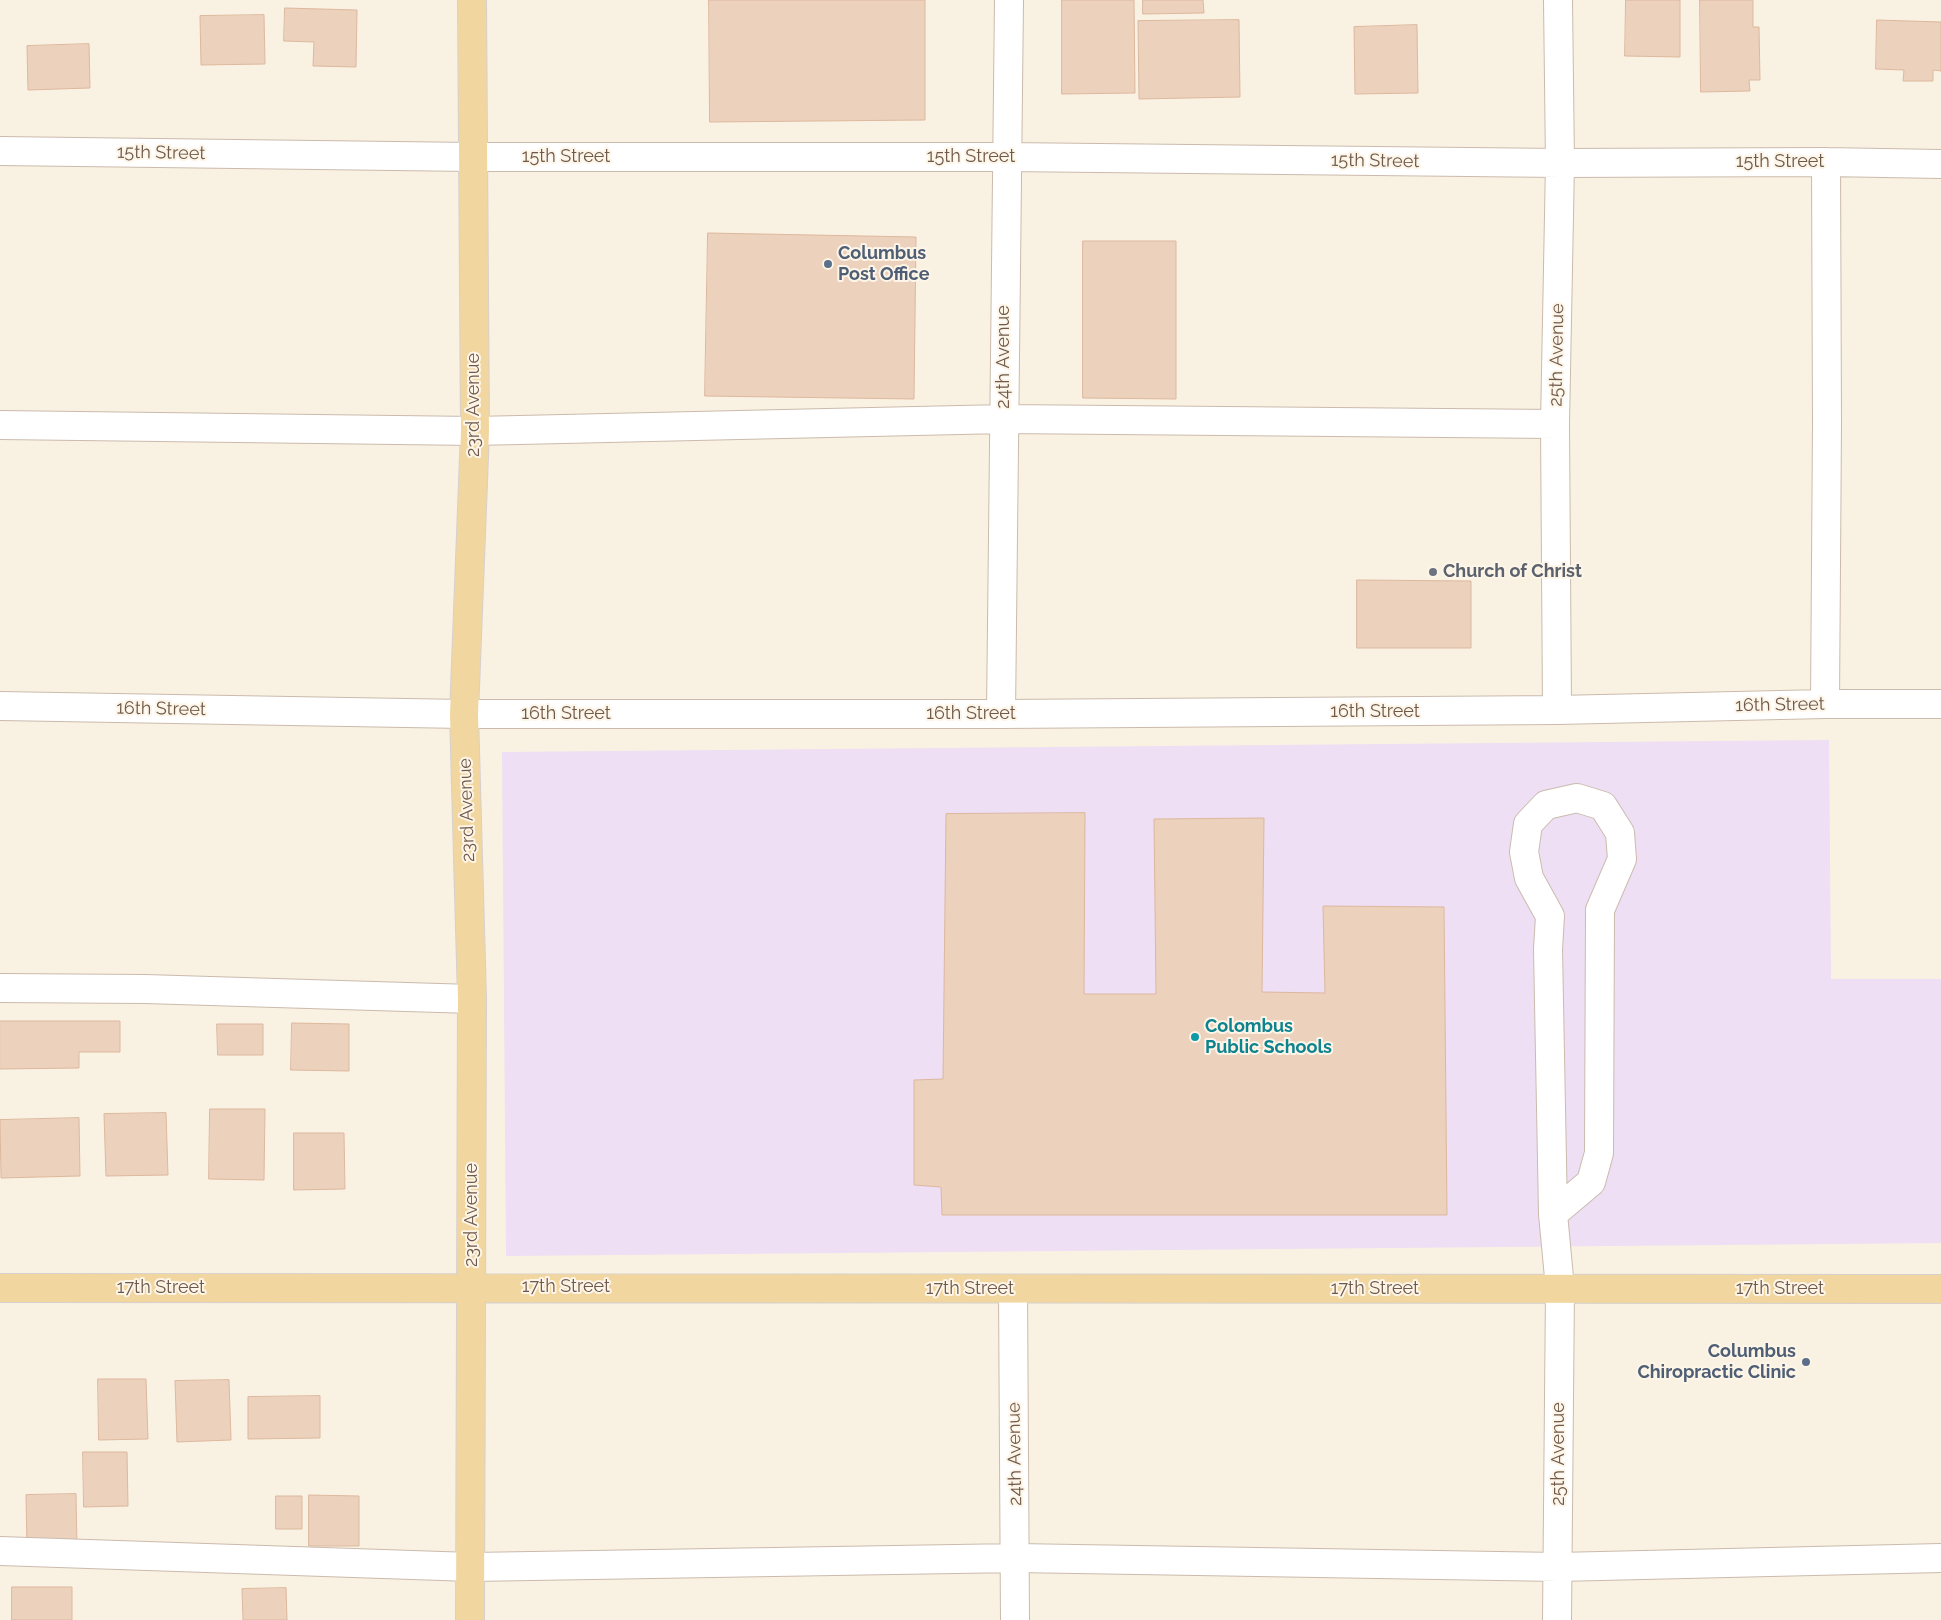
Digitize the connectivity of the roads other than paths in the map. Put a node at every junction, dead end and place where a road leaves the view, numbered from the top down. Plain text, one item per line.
1 (472, 0) edge
2 (1009, 0) edge
3 (1558, 0) edge
4 (0, 151) edge
5 (473, 157) junction
6 (1006, 157) junction
7 (1826, 162) junction
8 (1560, 163) junction
9 (1941, 164) edge
10 (1004, 419) junction
11 (0, 424) edge
12 (1555, 424) junction
13 (475, 430) junction
14 (1826, 704) junction
15 (1941, 704) edge
16 (0, 706) edge
17 (1557, 710) junction
18 (464, 714) junction
19 (1001, 714) junction
20 (0, 988) edge
21 (472, 999) junction
22 (1553, 1214) junction
23 (472, 1287) junction
24 (0, 1288) edge
25 (1560, 1288) junction
26 (1013, 1289) junction
27 (1941, 1289) edge
28 (0, 1551) edge
29 (1016, 1558) junction
30 (1941, 1558) edge
31 (471, 1566) junction
32 (1558, 1567) junction
33 (470, 1620) edge
34 (1015, 1620) edge
35 (1557, 1620) edge

1 - 5 main road, 23rd Avenue
2 - 6 street, 24th Avenue
3 - 8 street, 25th Avenue
4 - 5 street, 15th Street
5 - 6 street, 15th Street
5 - 13 main road, 23rd Avenue
6 - 8 street, 15th Street
6 - 10 street, 24th Avenue
7 - 8 street, 15th Street
7 - 9 street, 15th Street
7 - 14 street
8 - 12 street, 25th Avenue
10 - 12 street
10 - 13 street
10 - 19 street, 24th Avenue
11 - 13 street
12 - 17 street, 25th Avenue
13 - 18 main road, 23rd Avenue
14 - 15 street, 16th Street
14 - 17 street, 16th Street
16 - 18 street, 16th Street
17 - 19 street, 16th Street
18 - 19 street, 16th Street
18 - 21 main road, 23rd Avenue
20 - 21 street
21 - 23 main road, 23rd Avenue
22 - 22 street, 25th Avenue
22 - 25 street, 25th Avenue
23 - 24 main road, 17th Street
23 - 26 main road, 17th Street
23 - 31 main road, 23rd Avenue
25 - 26 main road, 17th Street
25 - 27 main road, 17th Street
25 - 32 street, 25th Avenue
26 - 29 street, 24th Avenue
28 - 31 street
29 - 31 street
29 - 32 street
29 - 34 street, 24th Avenue
30 - 32 street
31 - 33 main road, 23rd Avenue
32 - 35 street, 25th Avenue

